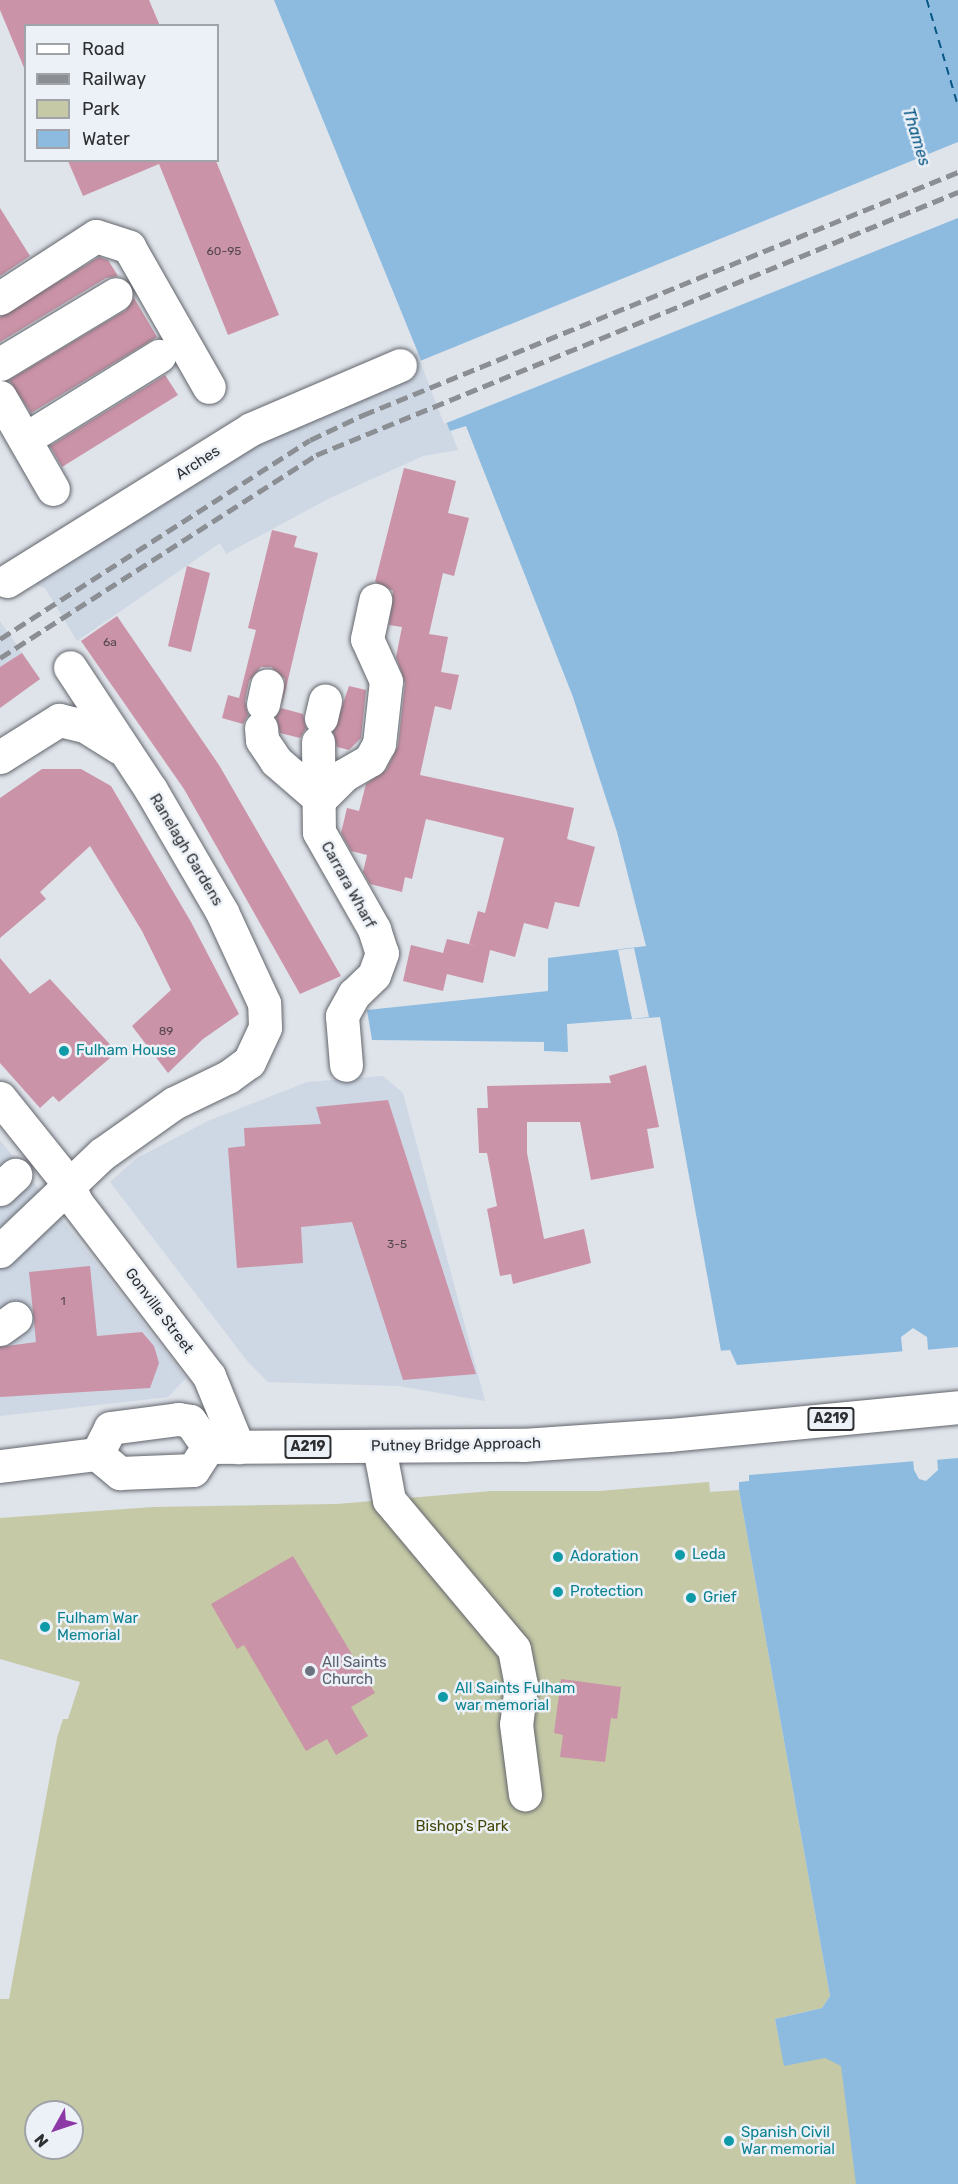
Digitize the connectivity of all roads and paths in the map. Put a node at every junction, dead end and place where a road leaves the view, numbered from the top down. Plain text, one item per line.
1 (117, 294) dead end
2 (0, 298) edge
3 (159, 356) dead end
4 (0, 364) edge
5 (400, 365) dead end
6 (208, 387) dead end
7 (0, 397) edge
8 (25, 439) junction
9 (53, 489) dead end
10 (7, 580) edge
11 (375, 600) dead end
12 (70, 667) dead end
13 (264, 706) dead end
14 (321, 720) dead end
15 (122, 750) junction
16 (0, 757) edge
17 (320, 799) junction
18 (346, 1065) dead end
19 (0, 1098) edge
20 (68, 1183) junction
21 (0, 1251) edge
22 (958, 1407) edge
23 (223, 1447) junction
24 (379, 1447) junction
25 (98, 1454) junction
26 (0, 1467) edge
27 (525, 1794) dead end

1 - 4 main road
2 - 6 main road
3 - 8 main road
5 - 10 main road, Arches
7 - 8 main road
8 - 9 main road
11 - 17 main road
12 - 15 main road, Ranelagh Gardens
13 - 17 main road
14 - 17 main road, Carrara Wharf
15 - 16 main road
15 - 20 main road, Ranelagh Gardens
17 - 18 main road, Carrara Wharf
19 - 20 main road, Gonville Street
20 - 21 main road
20 - 23 main road, Gonville Street
22 - 24 main road, Putney Bridge Approach / A219
23 - 24 main road, Putney Bridge Approach / A219
23 - 25 main road
23 - 25 main road
24 - 27 main road
25 - 26 main road

